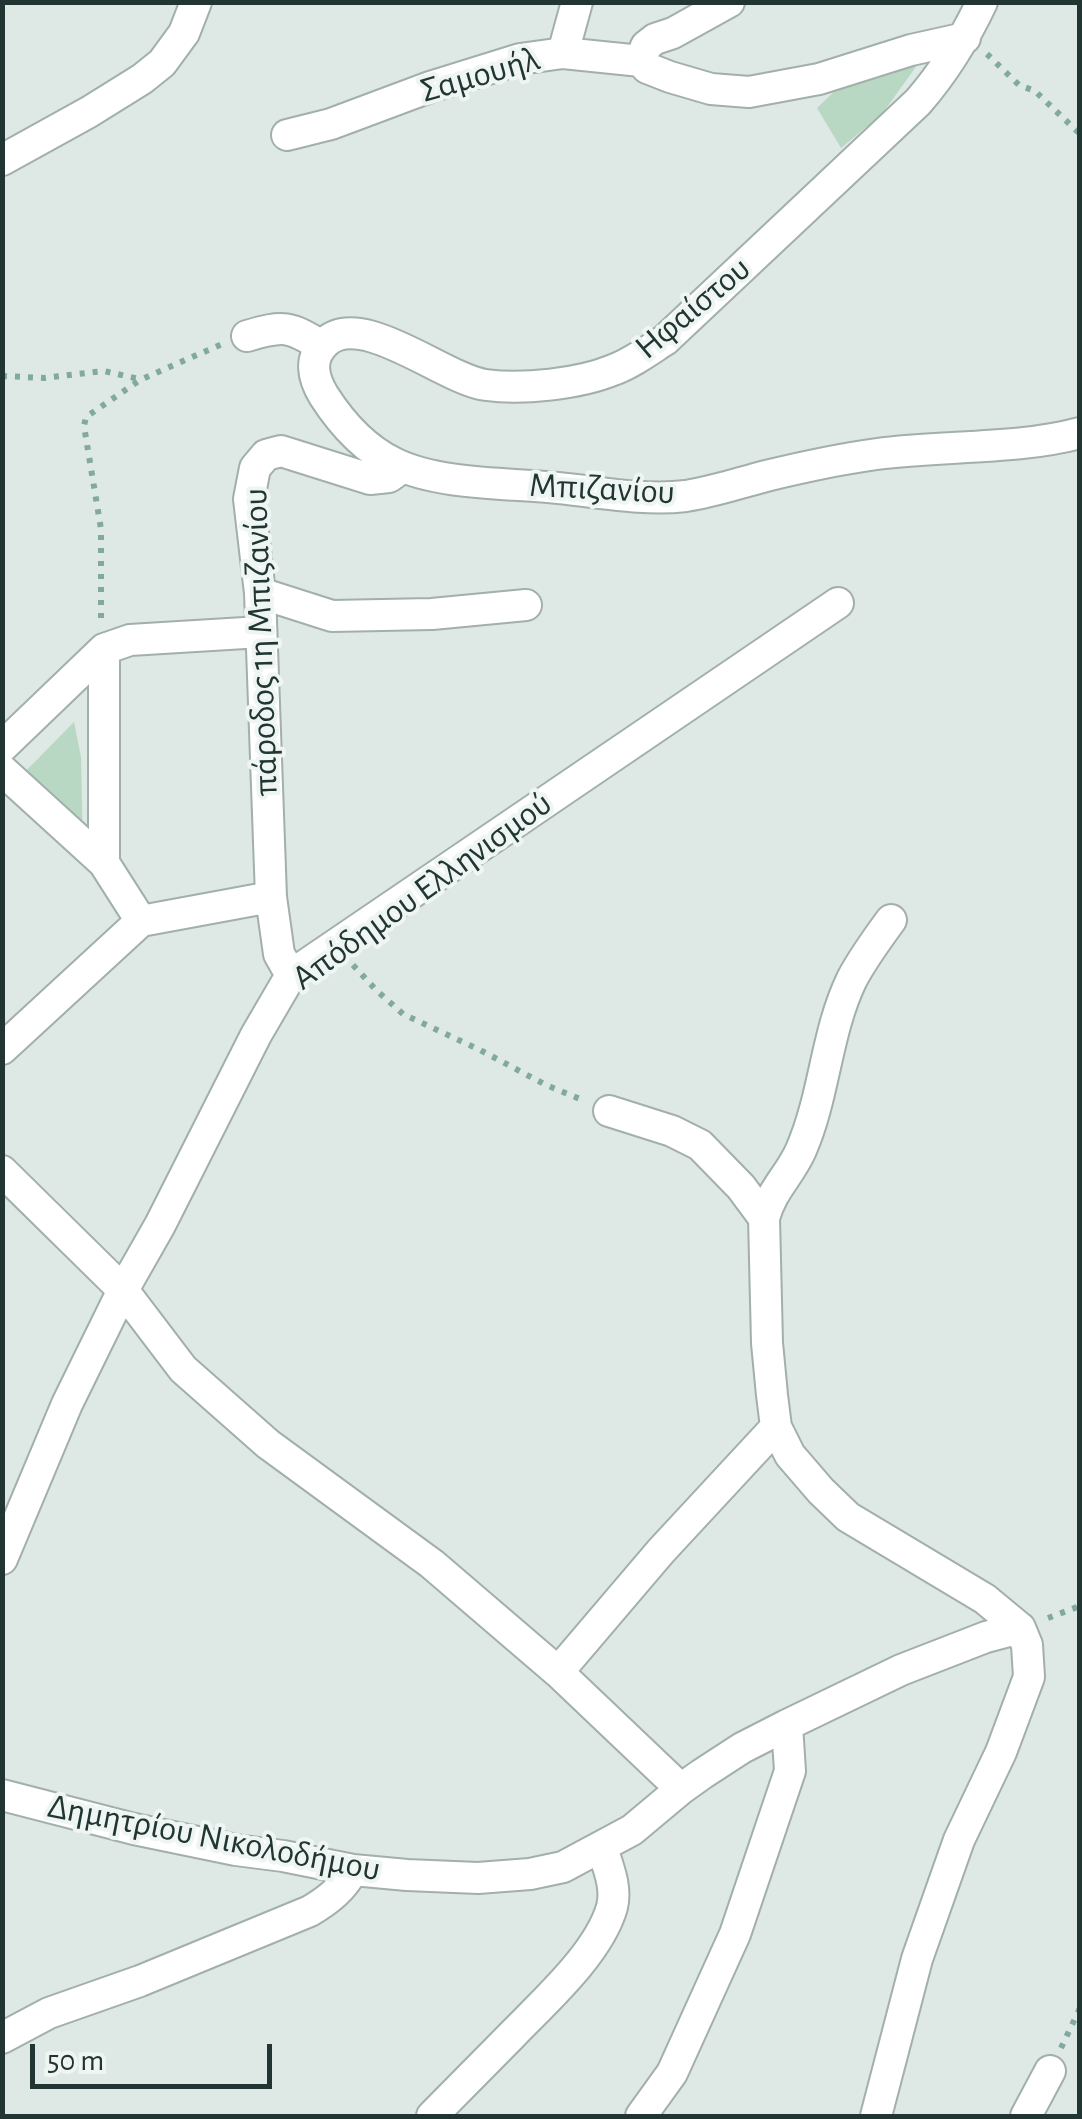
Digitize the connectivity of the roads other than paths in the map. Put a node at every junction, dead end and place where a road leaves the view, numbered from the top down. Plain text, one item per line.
1 (196, 2) edge
2 (577, 2) edge
3 (729, 2) edge
4 (973, 21) edge
5 (563, 54) junction
6 (641, 61) junction
7 (287, 135) dead end
8 (2, 160) edge
9 (247, 336) road end
10 (322, 346) junction
11 (1080, 432) edge
12 (403, 467) junction
13 (260, 594) junction
14 (838, 603) dead end
15 (526, 605) dead end
16 (261, 632) junction
17 (104, 649) junction
18 (3, 752) edge
19 (104, 863) junction
20 (271, 898) junction
21 (891, 920) dead end
22 (141, 921) junction
23 (291, 976) junction
24 (2, 1050) edge
25 (610, 1111) road end
26 (2, 1171) edge
27 (764, 1218) junction
28 (123, 1290) junction
29 (776, 1426) junction
30 (2, 1559) edge
31 (1020, 1628) junction
32 (558, 1672) junction
33 (787, 1726) junction
34 (681, 1789) junction
35 (6, 1794) edge
36 (602, 1848) junction
37 (353, 1870) junction
38 (2, 2038) edge
39 (1050, 2071) road end
40 (432, 2116) edge
41 (641, 2116) edge
42 (876, 2116) edge
43 (1026, 2116) edge

1 - 8 street
2 - 5 street
3 - 6 street
4 - 6 street, Σαμουήλ
4 - 10 street, Ηφαίστου
5 - 6 street, Σαμουήλ
5 - 7 street, Σαμουήλ
9 - 10 street
10 - 12 street, Μπιζανίου
11 - 12 street, Μπιζανίου
12 - 13 street, πάροδος 1η Μπιζανίου
13 - 15 street
13 - 16 street, πάροδος 1η Μπιζανίου
14 - 23 street, Απόδημου Ελληνισμού
16 - 17 street
16 - 20 street, πάροδος 1η Μπιζανίου
17 - 18 street
17 - 19 street
18 - 19 street
19 - 22 street
20 - 22 street
20 - 23 street, πάροδος 1η Μπιζανίου
21 - 27 street
22 - 24 street
23 - 28 street, Απόδημου Ελληνισμού
25 - 27 street
26 - 28 street
27 - 29 street
28 - 30 street, Απόδημου Ελληνισμού
28 - 32 street
29 - 31 street
29 - 32 street
31 - 33 street, Δημητρίου Νικολοδήμου
31 - 42 street
32 - 34 street
33 - 34 street, Δημητρίου Νικολοδήμου
33 - 41 street
34 - 36 street, Δημητρίου Νικολοδήμου
35 - 37 street, Δημητρίου Νικολοδήμου
36 - 37 street, Δημητρίου Νικολοδήμου
36 - 40 street
37 - 38 street
39 - 43 street

